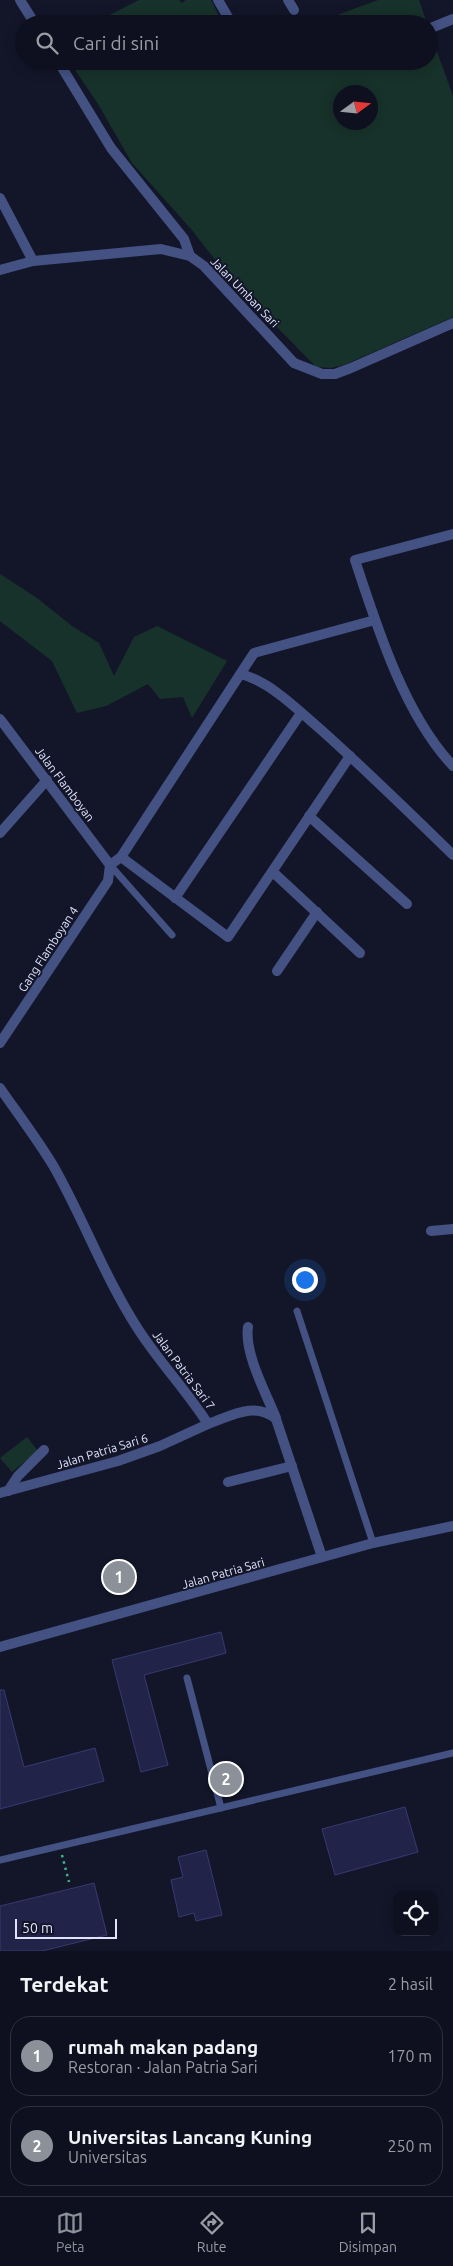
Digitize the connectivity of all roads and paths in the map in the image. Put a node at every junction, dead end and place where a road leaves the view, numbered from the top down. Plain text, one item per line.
1 (20, 0) edge
2 (218, 0) edge
3 (288, 0) edge
4 (294, 10) dead end
5 (29, 15) edge
6 (227, 15) edge
7 (453, 20) edge
8 (438, 25) edge
9 (63, 70) edge
10 (0, 198) edge
11 (190, 256) junction
12 (32, 261) junction
13 (0, 270) edge
14 (453, 323) edge
15 (453, 534) edge
16 (375, 620) junction
17 (241, 674) junction
18 (301, 713) junction
19 (0, 718) edge
20 (350, 756) junction
21 (453, 766) edge
22 (47, 780) junction
23 (309, 816) junction
24 (0, 833) edge
25 (453, 855) edge
26 (122, 857) junction
27 (110, 865) junction
28 (274, 872) junction
29 (175, 898) junction
30 (408, 904) dead end
31 (317, 912) junction
32 (172, 935) dead end
33 (360, 953) dead end
34 (277, 971) dead end
35 (0, 1043) edge
36 (0, 1088) edge
37 (453, 1229) edge
38 (431, 1231) dead end
39 (297, 1311) dead end
40 (248, 1327) dead end
41 (276, 1419) junction
42 (208, 1424) junction
43 (44, 1450) dead end
44 (292, 1466) junction
45 (228, 1482) dead end
46 (4, 1492) edge
47 (453, 1526) edge
48 (373, 1543) junction
49 (322, 1558) junction
50 (0, 1647) edge
51 (186, 1678) dead end
52 (453, 1753) edge
53 (221, 1808) junction
54 (60, 1846) junction
55 (0, 1860) edge
56 (69, 1882) dead end

1 - 5 street
2 - 6 street
3 - 4 street
7 - 8 street
9 - 11 street
10 - 12 street
11 - 12 street, Jalan Umban Sari
11 - 14 street, Jalan Umban Sari
12 - 13 street, Jalan Umban Sari
15 - 16 street
16 - 17 street
16 - 21 street
17 - 18 street
17 - 26 street
18 - 20 street
18 - 29 street
19 - 22 street, Jalan Flamboyan
20 - 23 street
20 - 25 street
22 - 24 street
22 - 27 street, Jalan Flamboyan
23 - 28 street
23 - 30 street
26 - 27 street
26 - 29 street
27 - 32 lane
27 - 35 street, Gang Flamboyan 4
28 - 29 street
28 - 31 street
31 - 33 street
31 - 34 street
36 - 42 street, Jalan Patria Sari 7
37 - 38 street
39 - 48 lane
40 - 41 street
41 - 42 street, Jalan Patria Sari 7
41 - 44 street
42 - 46 street, Jalan Patria Sari 6
43 - 46 street
44 - 45 street
44 - 49 street
47 - 48 street, Jalan Patria Sari
48 - 49 street, Jalan Patria Sari
49 - 50 street, Jalan Patria Sari
51 - 53 lane
52 - 53 lane
53 - 54 lane
54 - 55 lane
54 - 56 path

